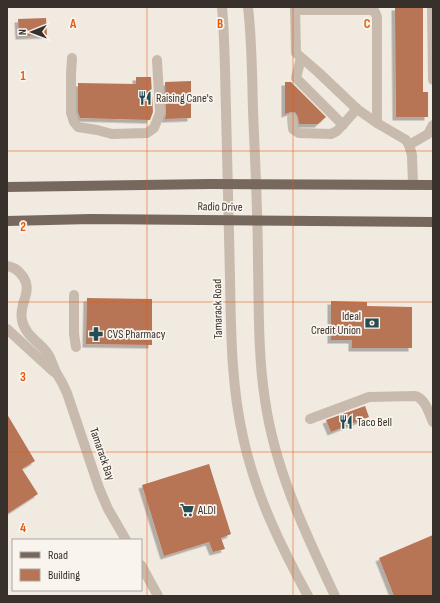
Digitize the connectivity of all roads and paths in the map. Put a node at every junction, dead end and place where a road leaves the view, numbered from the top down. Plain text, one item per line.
1 (222, 7) edge
2 (248, 7) edge
3 (432, 7) edge
4 (295, 9) edge
5 (72, 58) dead end
6 (301, 58) junction
7 (157, 60) dead end
8 (433, 80) edge
9 (357, 109) junction
10 (292, 118) dead end
11 (377, 123) junction
12 (343, 124) junction
13 (433, 125) edge
14 (409, 145) junction
15 (228, 184) junction
16 (256, 184) junction
17 (413, 185) junction
18 (433, 185) edge
19 (7, 187) edge
20 (229, 220) junction
21 (257, 220) junction
22 (7, 221) edge
23 (433, 222) edge
24 (7, 266) edge
25 (74, 295) dead end
26 (7, 329) edge
27 (76, 347) dead end
28 (57, 374) junction
29 (431, 418) edge
30 (310, 419) dead end
31 (125, 539) edge
32 (142, 567) edge
33 (158, 596) edge
34 (308, 596) edge
35 (334, 596) edge

1 - 15 street, Tamarack Road
2 - 16 street
3 - 8 street
4 - 6 street
4 - 11 street
5 - 7 street
6 - 9 street
6 - 12 street
9 - 11 street
9 - 12 street
10 - 12 street
11 - 14 street
13 - 14 street
14 - 17 street
15 - 16 main road, Radio Drive
15 - 19 main road, Radio Drive
15 - 20 street, Tamarack Road
16 - 17 main road, Radio Drive
16 - 21 street
17 - 18 main road, Radio Drive
20 - 21 main road, Radio Drive
20 - 22 main road, Radio Drive
20 - 34 street, Tamarack Road
21 - 23 main road, Radio Drive
21 - 35 street
24 - 28 street, Tamarack Bay
25 - 27 street
26 - 28 street, Tamarack Bay
28 - 31 street, Tamarack Bay
29 - 30 street
32 - 33 street

